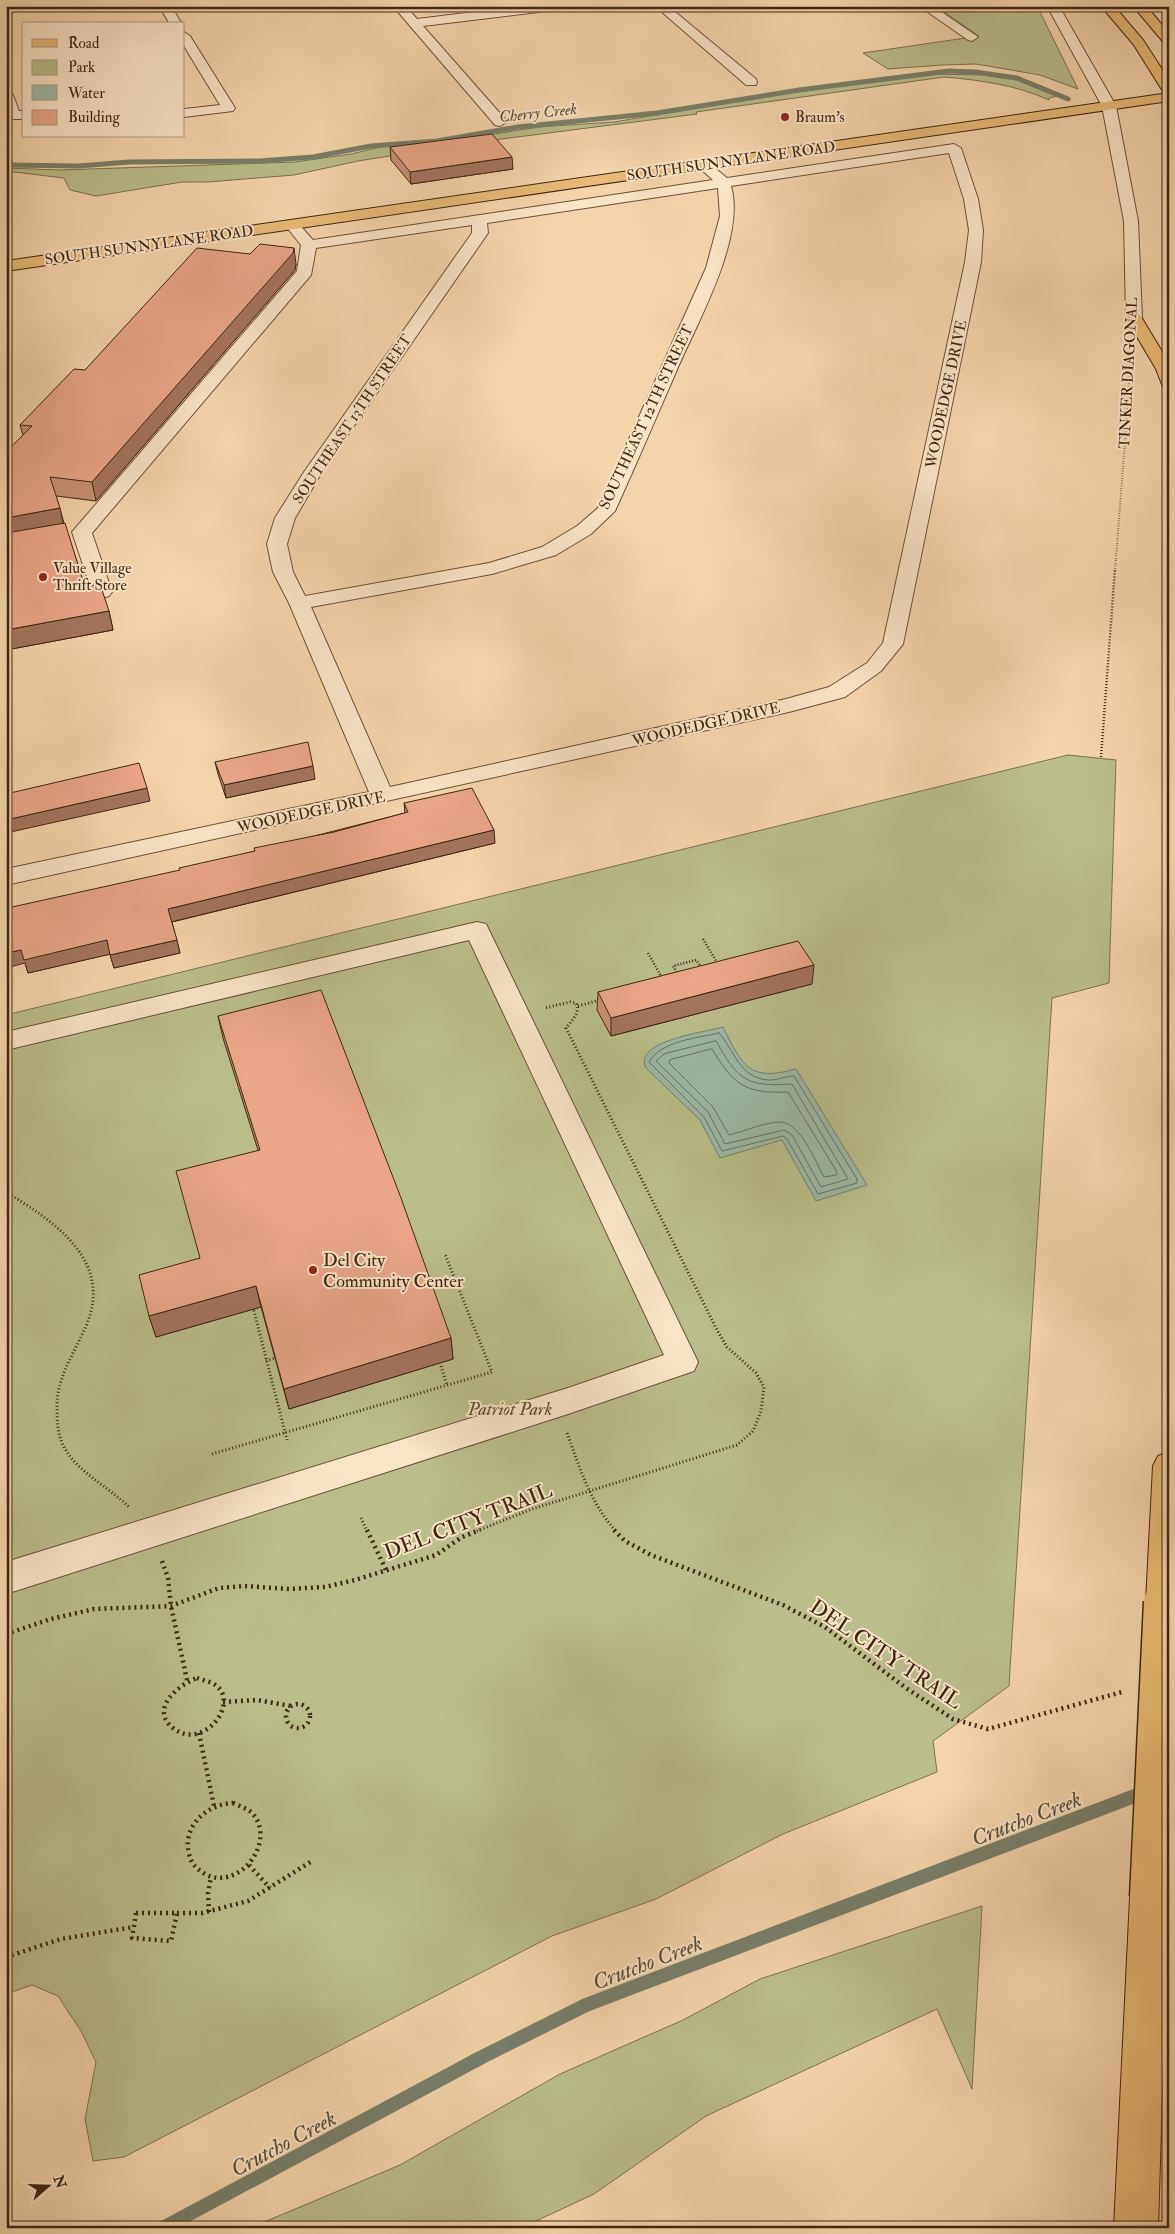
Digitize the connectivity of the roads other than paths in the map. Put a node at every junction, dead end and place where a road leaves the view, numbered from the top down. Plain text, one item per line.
1 (165, 6) edge
2 (399, 6) edge
3 (555, 6) edge
4 (661, 6) edge
5 (925, 6) edge
6 (1052, 6) edge
7 (1108, 6) edge
8 (1139, 6) edge
9 (175, 22) edge
10 (414, 23) junction
11 (972, 37) dead end
12 (185, 38) edge
13 (1169, 41) edge
14 (752, 82) dead end
15 (1169, 90) edge
16 (6, 95) edge
17 (1169, 97) edge
18 (1109, 106) junction
19 (185, 113) edge
20 (22, 115) edge
21 (500, 122) dead end
22 (954, 148) joint
23 (704, 165) junction
24 (724, 183) junction
25 (478, 220) junction
26 (292, 225) junction
27 (309, 245) junction
28 (6, 266) edge
29 (1134, 318) joint
30 (1169, 383) edge
31 (102, 592) edge
32 (299, 603) junction
33 (382, 796) junction
34 (6, 877) edge
35 (6, 1041) edge
36 (1169, 1466) edge
37 (6, 1578) edge
38 (1133, 2217) edge

1 - 9 street
2 - 10 street
3 - 10 street
4 - 14 street
5 - 11 street
6 - 18 street, TINKER DIAGONAL
7 - 15 main road
8 - 13 main road
10 - 21 street
12 - 19 street
16 - 20 street
17 - 18 main road, SOUTH SUNNYLANE ROAD
18 - 23 main road, SOUTH SUNNYLANE ROAD
18 - 29 street, TINKER DIAGONAL
22 - 24 street, SOUTH SUNNYLANE ROAD
22 - 33 street, WOODEDGE DRIVE
23 - 24 street
23 - 26 main road, SOUTH SUNNYLANE ROAD
24 - 25 street, SOUTH SUNNYLANE ROAD
24 - 32 street, SOUTHEAST 12TH STREET
25 - 27 street, SOUTH SUNNYLANE ROAD
25 - 32 street, SOUTHEAST 13TH STREET
26 - 27 street
26 - 28 main road, SOUTH SUNNYLANE ROAD
27 - 31 street
29 - 30 main road
32 - 33 street, SOUTHEAST 13TH STREET
33 - 34 street, WOODEDGE DRIVE
35 - 37 street
36 - 38 main road, bridge

